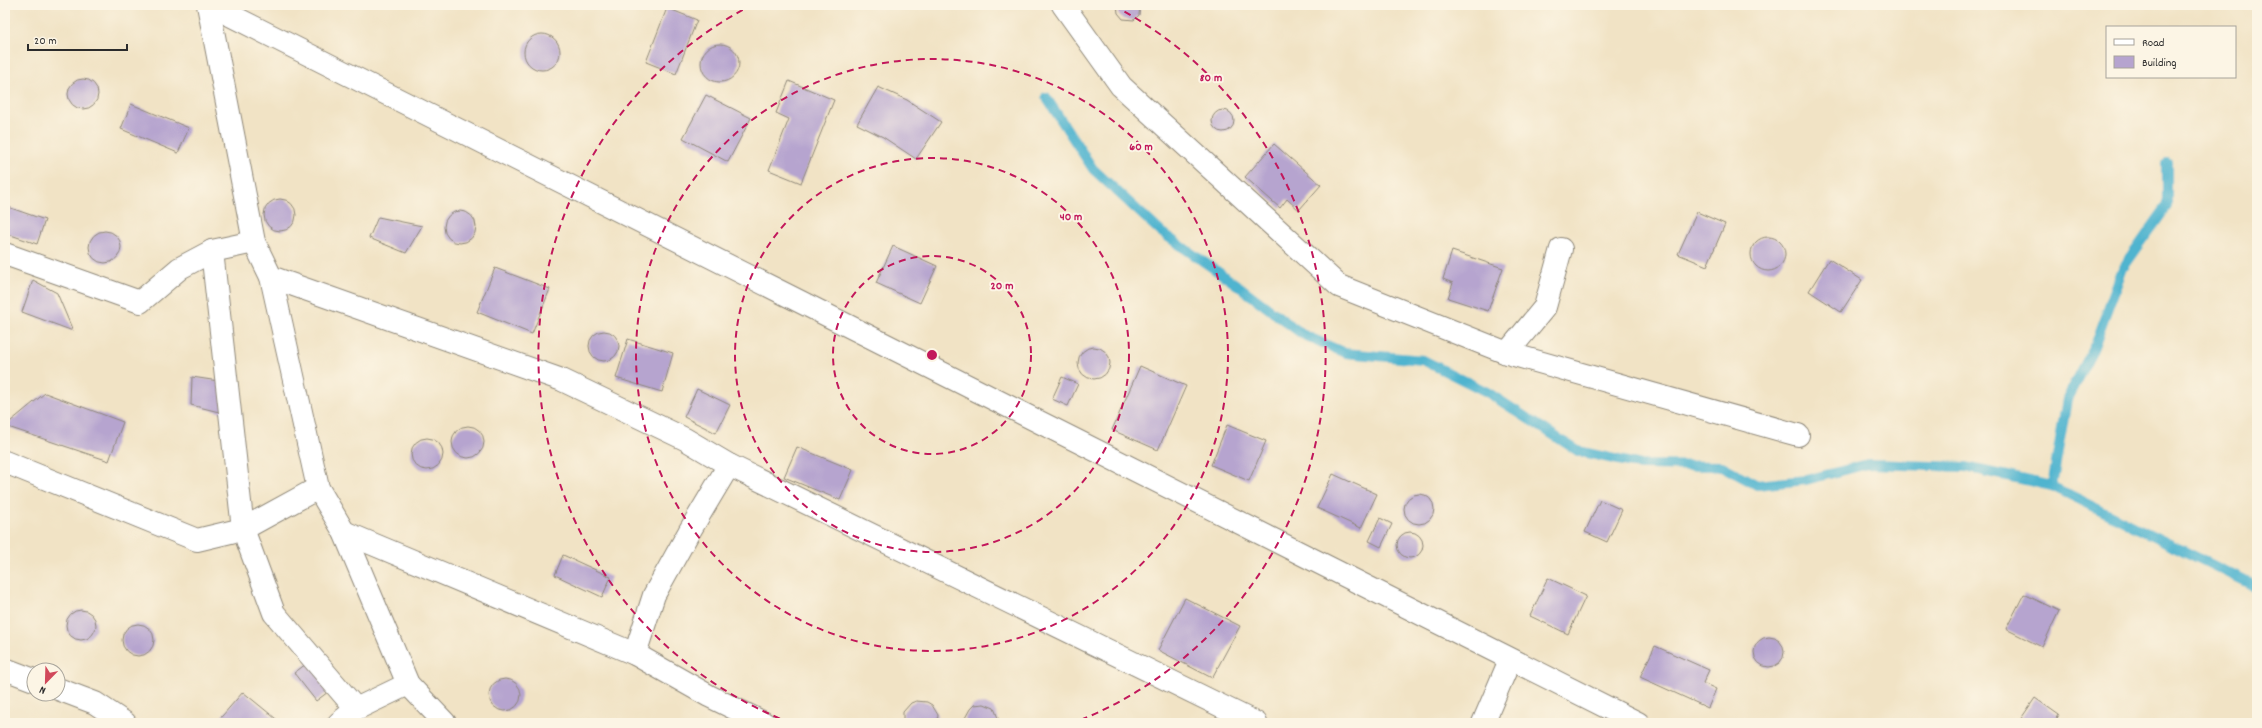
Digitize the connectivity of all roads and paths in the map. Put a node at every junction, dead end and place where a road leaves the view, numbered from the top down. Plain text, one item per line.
1 (209, 5) edge
2 (1064, 5) edge
3 (254, 242) junction
4 (1561, 249) dead end
5 (212, 251) junction
6 (5, 254) edge
7 (271, 277) junction
8 (1508, 353) junction
9 (1798, 435) dead end
10 (5, 462) edge
11 (729, 464) junction
12 (318, 488) junction
13 (243, 529) junction
14 (344, 532) junction
15 (636, 654) junction
16 (1510, 660) junction
17 (5, 669) edge
18 (26, 677) edge
19 (408, 684) junction
20 (66, 692) edge
21 (356, 708) junction
22 (125, 723) edge
23 (339, 723) edge
24 (445, 723) edge
25 (764, 723) edge
26 (1256, 723) edge
27 (1483, 723) edge
28 (1638, 723) edge

1 - 3 street
1 - 16 street
2 - 8 street
3 - 5 street
3 - 7 street
4 - 8 street
5 - 6 street
5 - 13 street
7 - 11 street
7 - 12 street
8 - 9 street
10 - 13 street
11 - 15 street
11 - 26 street
12 - 13 street
12 - 14 street
13 - 21 street
14 - 15 street
14 - 19 street
15 - 25 street
16 - 27 street
16 - 28 street
17 - 18 street
19 - 21 street
19 - 24 street
20 - 22 street
21 - 23 street

